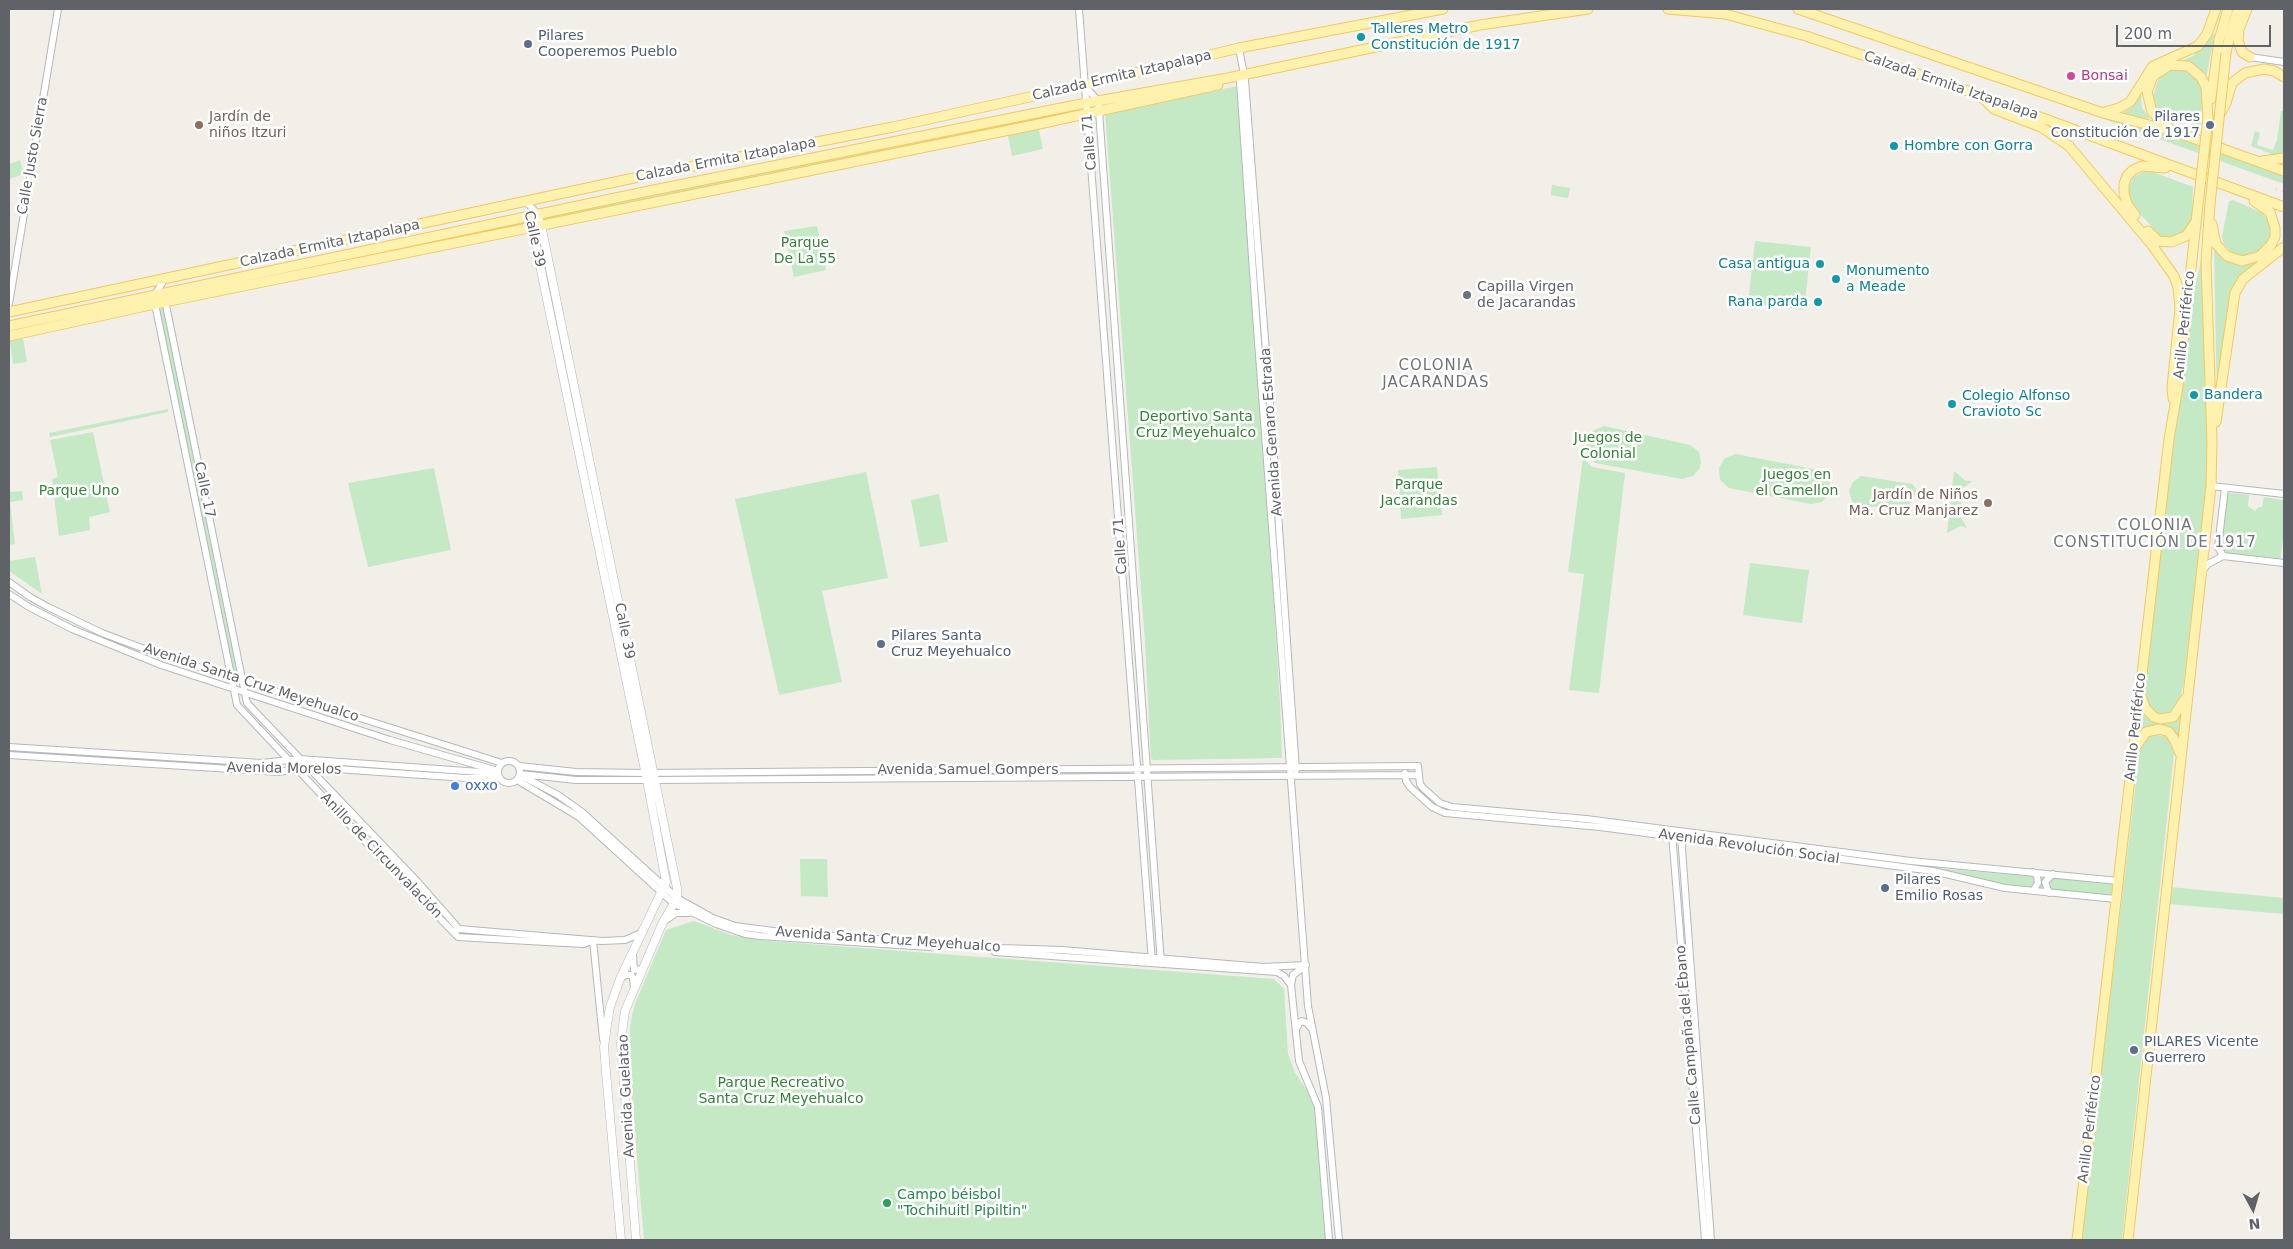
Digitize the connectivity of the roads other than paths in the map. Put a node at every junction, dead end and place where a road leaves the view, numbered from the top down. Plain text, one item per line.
1 (58, 9) edge
2 (1079, 9) edge
3 (1443, 9) edge
4 (1588, 9) edge
5 (1668, 9) edge
6 (1798, 9) edge
7 (2216, 9) edge
8 (2228, 9) edge
9 (2238, 9) edge
10 (2248, 9) edge
11 (1428, 10) edge
12 (1240, 48) junction
13 (2250, 57) joint
14 (2284, 62) edge
15 (1242, 75) junction
16 (2284, 77) edge
17 (1084, 85) junction
18 (1980, 95) junction
19 (1086, 103) junction
20 (1098, 106) junction
21 (1087, 113) junction
22 (2103, 113) junction
23 (2219, 116) junction
24 (2208, 117) junction
25 (2176, 132) junction
26 (2284, 158) edge
27 (2256, 161) junction
28 (2178, 168) junction
29 (2284, 171) edge
30 (2241, 191) junction
31 (526, 202) junction
32 (2210, 204) junction
33 (2284, 208) edge
34 (2197, 214) junction
35 (534, 216) junction
36 (537, 226) junction
37 (2284, 247) edge
38 (166, 277) junction
39 (160, 297) junction
40 (9, 304) edge
41 (9, 312) edge
42 (9, 326) edge
43 (9, 336) edge
44 (2174, 404) junction
45 (2212, 442) junction
46 (2210, 486) junction
47 (2225, 488) junction
48 (2284, 494) edge
49 (2223, 556) junction
50 (2284, 563) edge
51 (2201, 572) junction
52 (9, 582) edge
53 (9, 594) edge
54 (230, 678) junction
55 (2142, 680) junction
56 (242, 682) junction
57 (232, 689) junction
58 (2188, 689) junction
59 (244, 692) junction
60 (9, 747) edge
61 (2134, 752) junction
62 (9, 755) edge
63 (2181, 756) junction
64 (299, 759) junction
65 (289, 761) junction
66 (502, 763) junction
67 (519, 766) junction
68 (1404, 766) junction
69 (307, 768) junction
70 (1138, 768) junction
71 (1146, 768) junction
72 (1293, 768) junction
73 (297, 769) junction
74 (498, 774) junction
75 (519, 776) junction
76 (1293, 776) junction
77 (1405, 776) junction
78 (1418, 776) junction
79 (650, 777) junction
80 (1138, 777) junction
81 (1147, 777) junction
82 (1672, 834) junction
83 (1681, 835) junction
84 (1673, 848) junction
85 (1682, 848) junction
86 (2033, 872) junction
87 (2053, 874) junction
88 (2119, 881) junction
89 (663, 890) junction
90 (2032, 891) junction
91 (2049, 893) junction
92 (2116, 899) junction
93 (675, 900) junction
94 (1148, 915) junction
95 (1158, 916) junction
96 (701, 917) junction
97 (662, 924) junction
98 (457, 930) junction
99 (641, 933) junction
100 (593, 940) junction
101 (633, 952) junction
102 (1152, 960) junction
103 (1160, 961) junction
104 (1306, 965) junction
105 (643, 969) junction
106 (620, 979) junction
107 (1291, 985) junction
108 (634, 989) junction
109 (1312, 1029) junction
110 (1295, 1032) junction
111 (604, 1047) junction
112 (1696, 1078) junction
113 (621, 1240) edge
114 (636, 1240) edge
115 (1329, 1240) edge
116 (1339, 1240) edge
117 (1705, 1240) edge
118 (1712, 1240) edge
119 (2077, 1240) edge
120 (2128, 1240) edge

1 - 40 street, Calle Justo Sierra
2 - 17 street
3 - 11 main road, Calzada Ermita Iztapalapa
4 - 15 main road, Calzada Ermita Iztapalapa
5 - 18 main road, Calzada Ermita Iztapalapa
6 - 22 main road, Calzada Ermita Iztapalapa
7 - 22 main road
8 - 24 main road
9 - 23 main road, bridge
10 - 13 main road
11 - 12 main road, Calzada Ermita Iztapalapa
12 - 15 street, Avenida Genaro Estrada
12 - 17 main road, Calzada Ermita Iztapalapa
13 - 14 street
15 - 20 main road, Calzada Ermita Iztapalapa
15 - 72 street, Avenida Genaro Estrada
16 - 23 main road, bridge
17 - 19 street, Calle 71
17 - 20 street, Calle 71
17 - 31 main road, Calzada Ermita Iztapalapa
18 - 28 main road, Calzada Ermita Iztapalapa
18 - 44 main road
19 - 20 main road, Calzada Ermita Iztapalapa
19 - 21 street, Calle 71
19 - 35 main road, Calzada Ermita Iztapalapa
20 - 21 main road, Calzada Ermita Iztapalapa
20 - 71 street, Calle 71
21 - 36 main road, Calzada Ermita Iztapalapa
21 - 70 street, Calle 71
22 - 25 main road, Calzada Ermita Iztapalapa
23 - 32 main road, bridge
24 - 25 main road
24 - 34 main road, Anillo Periférico, bridge
25 - 27 main road, Calzada Ermita Iztapalapa
26 - 27 main road
27 - 29 main road, Calzada Ermita Iztapalapa
28 - 30 main road, Calzada Ermita Iztapalapa
28 - 34 main road
30 - 32 main road
30 - 33 main road, Calzada Ermita Iztapalapa
31 - 35 street, Calle 39
31 - 38 main road, Calzada Ermita Iztapalapa
32 - 45 main road, Anillo Periférico
34 - 44 main road, Anillo Periférico
35 - 36 street, Calle 39
35 - 39 main road, Calzada Ermita Iztapalapa
36 - 39 main road, Calzada Ermita Iztapalapa
36 - 79 main road, Calle 39
37 - 45 main road
38 - 39 street
38 - 41 main road, Calzada Ermita Iztapalapa
39 - 42 main road, Calzada Ermita Iztapalapa
39 - 43 main road, Calzada Ermita Iztapalapa
39 - 54 street, Calle 17
39 - 56 street, Calle 17
44 - 55 main road, Anillo Periférico
45 - 46 main road
46 - 47 street
46 - 51 main road
47 - 48 street
47 - 49 street
49 - 50 street
49 - 51 street
51 - 58 main road
52 - 54 street, Avenida Santa Cruz Meyehualco
53 - 57 street, Avenida Santa Cruz Meyehualco
54 - 56 street, Avenida Santa Cruz Meyehualco
54 - 57 street, Calle 17
55 - 58 main road
55 - 61 main road, Anillo Periférico
56 - 59 street, Calle 17
56 - 66 street, Avenida Santa Cruz Meyehualco
57 - 59 street, Avenida Santa Cruz Meyehualco
57 - 65 street, Anillo de Circunvalación
58 - 63 main road
59 - 64 street, Anillo de Circunvalación
59 - 74 street, Avenida Santa Cruz Meyehualco
60 - 65 street, Avenida Morelos
61 - 63 main road
61 - 88 main road, Anillo Periférico
62 - 73 street, Avenida Morelos
63 - 120 main road
64 - 65 street, Avenida Morelos
64 - 69 street, Anillo de Circunvalación
64 - 74 street, Avenida Morelos
65 - 73 street, Anillo de Circunvalación
66 - 67 street
66 - 74 street
67 - 75 street
67 - 79 street, Avenida Samuel Gompers
68 - 72 street, Avenida Samuel Gompers
68 - 77 street
68 - 78 street, Avenida Samuel Gompers
69 - 73 street, Avenida Morelos
69 - 74 street, Avenida Morelos
69 - 98 street, Anillo de Circunvalación
70 - 71 street, Avenida Samuel Gompers
70 - 79 street, Avenida Samuel Gompers
70 - 80 street, Calle 71
71 - 72 street, Avenida Samuel Gompers
71 - 81 street, Calle 71
72 - 76 street, Avenida Genaro Estrada
73 - 98 street, Anillo de Circunvalación
74 - 75 street
75 - 79 street, Avenida Samuel Gompers
75 - 89 street, Avenida Santa Cruz Meyehualco
76 - 77 street, Avenida Samuel Gompers
76 - 81 street, Avenida Samuel Gompers
76 - 104 street, Avenida Genaro Estrada
77 - 78 street, Avenida Samuel Gompers
77 - 82 street, Avenida Revolución Social
78 - 82 street, Avenida Revolución Social
79 - 80 street, Avenida Samuel Gompers
79 - 89 main road, Calle 39
79 - 93 main road, Calle 39
80 - 81 street, Avenida Samuel Gompers
80 - 94 street, Calle 71
81 - 95 street, Calle 71
82 - 83 street, Avenida Revolución Social
82 - 84 street, Calle Campaña del Ébano
83 - 85 street, Calle Campaña del Ébano
83 - 86 street, Avenida Revolución Social
83 - 90 street, Avenida Revolución Social
84 - 85 street
84 - 112 street, Calle Campaña del Ébano
85 - 112 street, Calle Campaña del Ébano
86 - 87 street, Avenida Revolución Social
86 - 90 street
87 - 88 street, Avenida Revolución Social
87 - 91 street
88 - 92 main road, Anillo Periférico
89 - 93 street, Avenida Santa Cruz Meyehualco
89 - 99 main road, Avenida Guelatao
90 - 91 street, Avenida Revolución Social
91 - 92 street, Avenida Revolución Social
92 - 119 main road, Anillo Periférico
93 - 96 street, Avenida Santa Cruz Meyehualco
93 - 97 main road, Avenida Guelatao
93 - 102 street, Avenida Santa Cruz Meyehualco
94 - 95 street
94 - 102 street, Calle 71
95 - 103 street, Calle 71
96 - 97 street
96 - 102 street, Avenida Santa Cruz Meyehualco
97 - 105 main road, Avenida Guelatao
98 - 100 street
99 - 100 street
99 - 101 main road, Avenida Guelatao
100 - 111 street, Avenida Guelatao
101 - 105 street
101 - 106 main road, Avenida Guelatao
102 - 103 street, Avenida Santa Cruz Meyehualco
103 - 104 street, Avenida Santa Cruz Meyehualco
103 - 107 street, Avenida Santa Cruz Meyehualco
104 - 107 street
104 - 109 street, Avenida Genaro Estrada
105 - 108 main road, Avenida Guelatao
106 - 108 street
106 - 111 main road, Avenida Guelatao
107 - 110 street
108 - 114 main road, Avenida Guelatao
109 - 110 street
109 - 116 street, Avenida Genaro Estrada
110 - 115 street
111 - 113 main road, Avenida Guelatao
112 - 117 street, Calle Campaña del Ébano
112 - 118 street, Calle Campaña del Ébano

